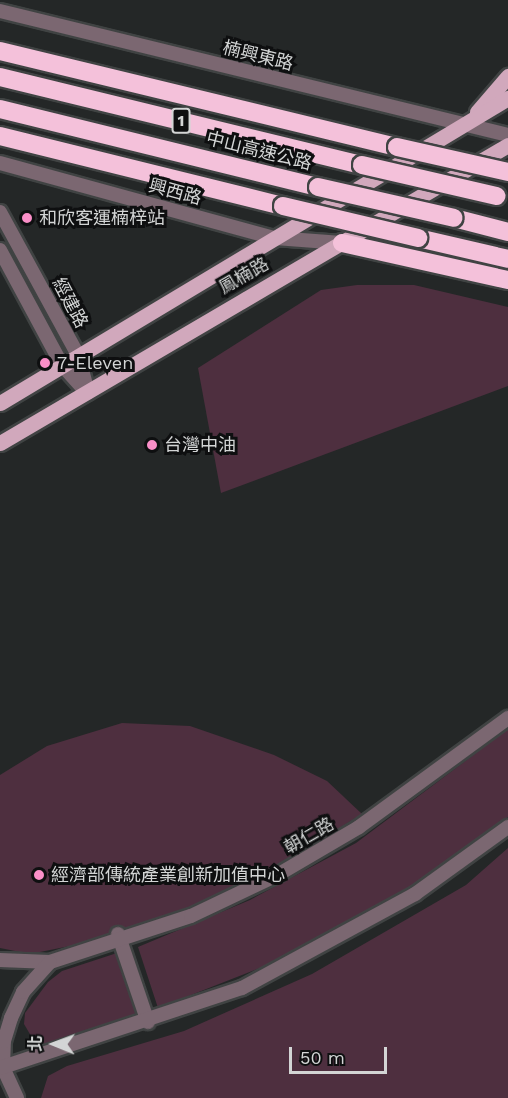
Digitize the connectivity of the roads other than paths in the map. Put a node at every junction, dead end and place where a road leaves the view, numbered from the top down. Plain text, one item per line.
1 (0, 11) edge
2 (0, 51) edge
3 (508, 76) edge
4 (0, 77) edge
5 (508, 98) edge
6 (0, 109) edge
7 (466, 125) junction
8 (508, 135) edge
9 (0, 136) edge
10 (508, 145) edge
11 (0, 163) edge
12 (508, 172) edge
13 (502, 197) edge
14 (0, 212) edge
15 (508, 231) edge
16 (275, 238) junction
17 (342, 243) junction
18 (0, 250) edge
19 (508, 259) edge
20 (508, 280) edge
21 (78, 355) junction
22 (62, 365) junction
23 (88, 393) junction
24 (0, 403) edge
25 (0, 442) edge
26 (508, 718) edge
27 (508, 827) edge
28 (119, 937) junction
29 (0, 960) edge
30 (50, 962) junction
31 (148, 1022) junction
32 (1, 1065) edge
33 (17, 1098) edge

1 - 7 street, 楠興東路
2 - 12 highway, bridge
3 - 7 main road
4 - 13 highway, 中山高速公路 / 1, bridge
5 - 7 main road, 鳳楠路
6 - 15 highway, 中山高速公路 / 1, bridge
7 - 8 street, 楠興東路
7 - 16 main road, 鳳楠路
9 - 19 highway, bridge
10 - 17 main road, 鳳楠路
11 - 16 street, 興西路
14 - 21 street, 經建路
16 - 17 street, 興西路
16 - 21 main road, 鳳楠路
17 - 20 highway
17 - 23 main road, 鳳楠路
18 - 22 street, 經建路
21 - 22 main road, 鳳楠路
21 - 23 street, 經建路
22 - 23 street, 經建路
22 - 24 main road, 鳳楠路
23 - 25 main road, 鳳楠路
26 - 28 street, 朝仁路
27 - 31 street
28 - 30 street, 朝仁路
28 - 31 street
29 - 30 street, 朝仁路
30 - 32 street
31 - 32 street
32 - 33 street

